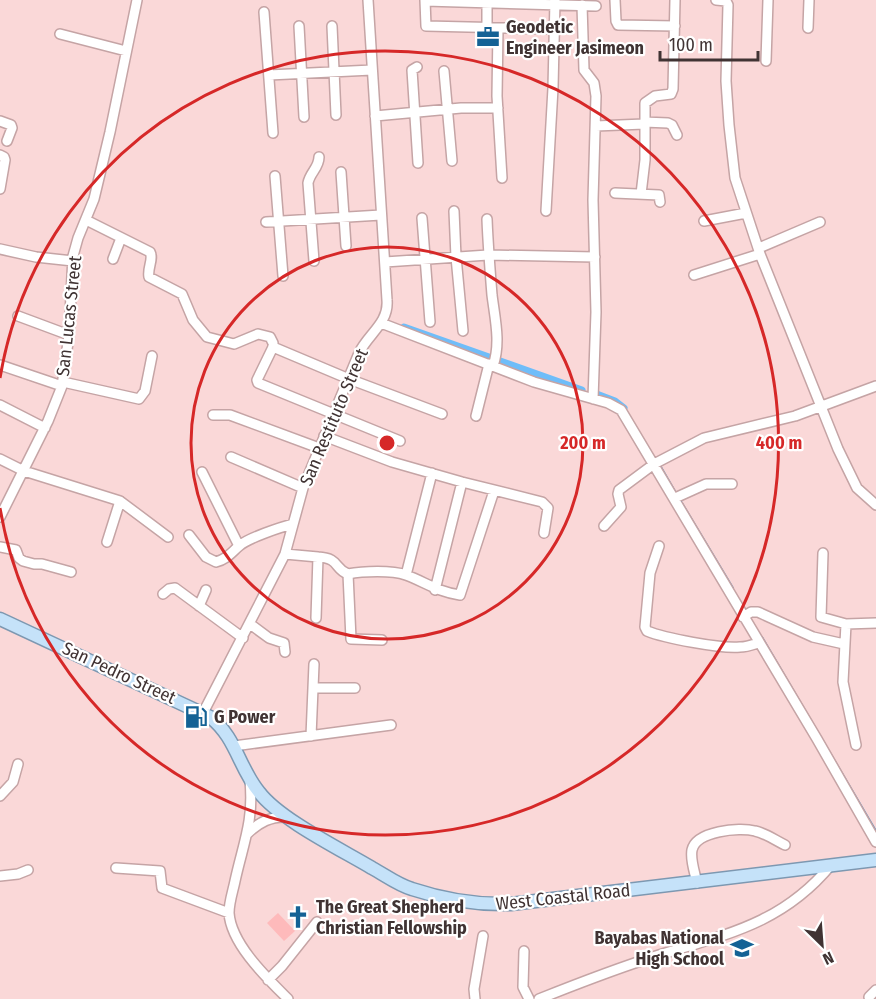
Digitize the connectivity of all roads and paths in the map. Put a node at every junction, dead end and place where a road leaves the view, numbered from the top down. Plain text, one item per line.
1 (137, 0) edge
2 (368, 0) edge
3 (425, 0) edge
4 (615, 0) edge
5 (675, 0) edge
6 (716, 0) edge
7 (768, 0) edge
8 (809, 0) edge
9 (487, 1) edge
10 (554, 2) edge
11 (582, 5) junction
12 (596, 6) dead end
13 (264, 12) dead end
14 (299, 26) dead end
15 (332, 26) dead end
16 (675, 26) junction
17 (808, 28) dead end
18 (487, 29) junction
19 (498, 29) junction
20 (555, 29) junction
21 (60, 34) dead end
22 (126, 51) junction
23 (766, 61) dead end
24 (417, 67) dead end
25 (372, 70) junction
26 (444, 71) dead end
27 (334, 72) junction
28 (301, 74) junction
29 (269, 75) junction
30 (498, 108) junction
31 (447, 110) junction
32 (415, 113) junction
33 (336, 115) dead end
34 (375, 116) junction
35 (304, 117) dead end
36 (0, 121) edge
37 (644, 123) junction
38 (596, 126) junction
39 (273, 133) dead end
40 (677, 135) dead end
41 (7, 141) dead end
42 (0, 155) edge
43 (319, 157) dead end
44 (452, 161) dead end
45 (418, 163) dead end
46 (341, 172) dead end
47 (275, 176) dead end
48 (502, 178) dead end
49 (0, 189) edge
50 (615, 193) dead end
51 (641, 194) junction
52 (660, 202) dead end
53 (454, 211) dead end
54 (546, 211) dead end
55 (746, 213) junction
56 (381, 215) junction
57 (343, 217) junction
58 (422, 218) dead end
59 (311, 219) junction
60 (487, 219) dead end
61 (86, 220) junction
62 (279, 221) junction
63 (704, 221) dead end
64 (266, 222) dead end
65 (820, 222) dead end
66 (121, 238) junction
67 (346, 246) dead end
68 (0, 249) edge
69 (760, 251) junction
70 (488, 255) junction
71 (456, 257) junction
72 (595, 257) junction
73 (113, 259) dead end
74 (425, 259) junction
75 (73, 261) junction
76 (314, 261) dead end
77 (385, 262) junction
78 (694, 275) dead end
79 (283, 276) dead end
80 (18, 316) dead end
81 (430, 322) dead end
82 (381, 323) junction
83 (463, 331) dead end
84 (69, 335) junction
85 (273, 347) junction
86 (152, 356) dead end
87 (493, 363) junction
88 (0, 365) edge
89 (349, 379) junction
90 (63, 384) junction
91 (876, 386) edge
92 (593, 399) junction
93 (0, 405) edge
94 (821, 406) junction
95 (334, 414) junction
96 (441, 414) dead end
97 (213, 415) dead end
98 (476, 416) dead end
99 (45, 428) junction
100 (324, 436) junction
101 (400, 441) dead end
102 (319, 448) junction
103 (231, 457) dead end
104 (0, 459) edge
105 (654, 464) junction
106 (24, 471) junction
107 (202, 472) dead end
108 (432, 473) junction
109 (462, 482) junction
110 (732, 484) dead end
111 (303, 488) junction
112 (494, 490) junction
113 (678, 496) junction
114 (120, 501) junction
115 (876, 505) edge
116 (0, 517) edge
117 (293, 524) junction
118 (604, 526) dead end
119 (544, 534) dead end
120 (189, 535) dead end
121 (168, 537) dead end
122 (107, 542) dead end
123 (239, 546) junction
124 (658, 546) dead end
125 (0, 547) edge
126 (823, 553) dead end
127 (285, 554) junction
128 (318, 557) junction
129 (70, 572) dead end
130 (348, 574) junction
131 (406, 575) junction
132 (206, 590) dead end
133 (435, 590) junction
134 (163, 594) dead end
135 (199, 606) junction
136 (747, 615) junction
137 (316, 618) dead end
138 (0, 619) edge
139 (876, 623) edge
140 (250, 624) junction
141 (846, 624) junction
142 (243, 638) junction
143 (382, 640) dead end
144 (758, 643) junction
145 (844, 645) junction
146 (285, 652) dead end
147 (314, 664) dead end
148 (313, 688) junction
149 (355, 688) dead end
150 (203, 712) junction
151 (391, 725) dead end
152 (311, 736) junction
153 (856, 745) dead end
154 (234, 746) junction
155 (18, 764) dead end
156 (250, 779) junction
157 (0, 795) edge
158 (288, 817) junction
159 (247, 834) junction
160 (876, 842) edge
161 (785, 845) dead end
162 (876, 860) edge
163 (831, 865) junction
164 (116, 867) dead end
165 (28, 870) dead end
166 (0, 876) edge
167 (697, 883) junction
168 (229, 913) junction
169 (317, 922) dead end
170 (483, 936) dead end
171 (524, 951) dead end
172 (268, 980) junction
173 (288, 999) edge
174 (475, 999) edge
175 (529, 999) edge
176 (539, 999) edge

1 - 22 street, San Lucas Street
2 - 25 street, San Restituto Street
3 - 9 street
3 - 18 street
4 - 16 street
5 - 16 street
6 - 55 street
7 - 23 street
8 - 17 street
9 - 10 street
9 - 18 street
10 - 11 street
10 - 20 street
11 - 12 street
11 - 38 street
13 - 29 street
14 - 28 street
15 - 27 street
16 - 37 street
18 - 19 street
19 - 20 street
19 - 30 street
20 - 54 street
21 - 22 street
22 - 61 street, San Lucas Street
24 - 32 street
25 - 27 street
25 - 34 street, San Restituto Street
26 - 31 street
27 - 28 street
27 - 33 street
28 - 29 street
28 - 35 street
29 - 39 street
30 - 31 street
30 - 48 street
31 - 32 street
31 - 44 street
32 - 34 street
32 - 45 street
34 - 56 street, San Restituto Street
36 - 41 street
37 - 38 street
37 - 40 street
37 - 51 street
38 - 72 street
42 - 49 street
43 - 59 street
46 - 57 street
47 - 62 street
50 - 51 street
51 - 52 street
53 - 71 street
55 - 63 street
55 - 69 street
56 - 57 street
56 - 77 street, San Restituto Street
57 - 59 street
57 - 67 street
58 - 74 street
59 - 62 street
59 - 76 street
60 - 70 street
61 - 66 street
61 - 75 street, San Lucas Street
62 - 64 street
62 - 79 street
65 - 69 street
66 - 73 street
66 - 85 street
68 - 75 street
69 - 78 street
69 - 94 street
70 - 71 street
70 - 72 street
70 - 87 street
71 - 74 street
71 - 83 street
72 - 92 street
74 - 77 street
74 - 81 street
75 - 84 street, San Lucas Street
77 - 82 street, San Restituto Street
80 - 84 street
82 - 87 street
82 - 89 street, San Restituto Street
84 - 90 street, San Lucas Street
85 - 89 street
85 - 95 street
86 - 90 street
87 - 92 street
87 - 98 street
88 - 90 street
89 - 95 street, San Restituto Street
89 - 96 street
90 - 99 street, San Lucas Street
91 - 94 street
92 - 105 street
93 - 99 street
94 - 105 street
94 - 115 street
95 - 100 street, San Restituto Street
95 - 101 street
97 - 102 street
99 - 106 street, San Lucas Street
100 - 102 street, San Restituto Street
100 - 108 street
102 - 111 street, San Restituto Street
103 - 111 street
104 - 106 street
105 - 113 street
105 - 118 street
106 - 114 street
106 - 116 street, San Lucas Street
107 - 123 street
108 - 109 street
108 - 131 street
109 - 112 street
109 - 133 street
110 - 113 street
111 - 117 street, San Restituto Street
112 - 119 street
112 - 133 street
113 - 136 street
114 - 121 street
114 - 122 street
117 - 123 street
117 - 127 street, San Restituto Street
120 - 123 street
124 - 144 street
125 - 129 street
126 - 141 street
127 - 128 street
127 - 140 street, San Restituto Street
128 - 130 street
128 - 137 street
130 - 131 street
130 - 143 street
131 - 133 street
132 - 135 street
134 - 135 street
135 - 142 street
136 - 144 street
136 - 145 street
138 - 150 main road, San Pedro Street
139 - 141 street
140 - 142 street, San Restituto Street
140 - 146 street
141 - 145 street
142 - 150 street, San Restituto Street
144 - 160 street
145 - 153 street
147 - 148 street
148 - 149 street
148 - 152 street
150 - 154 main road, San Pedro Street
151 - 152 street
152 - 154 street
154 - 156 main road, San Pedro Street
155 - 157 street
156 - 158 main road, West Coastal Road
156 - 159 street, San Pedro Street
158 - 159 street
158 - 167 main road, West Coastal Road
159 - 168 street, San Pedro Street
161 - 167 street
162 - 163 main road, West Coastal Road
163 - 167 main road, West Coastal Road
163 - 176 street
164 - 168 street
165 - 166 street
168 - 172 street
169 - 172 street
170 - 174 street
171 - 175 street
172 - 173 street

